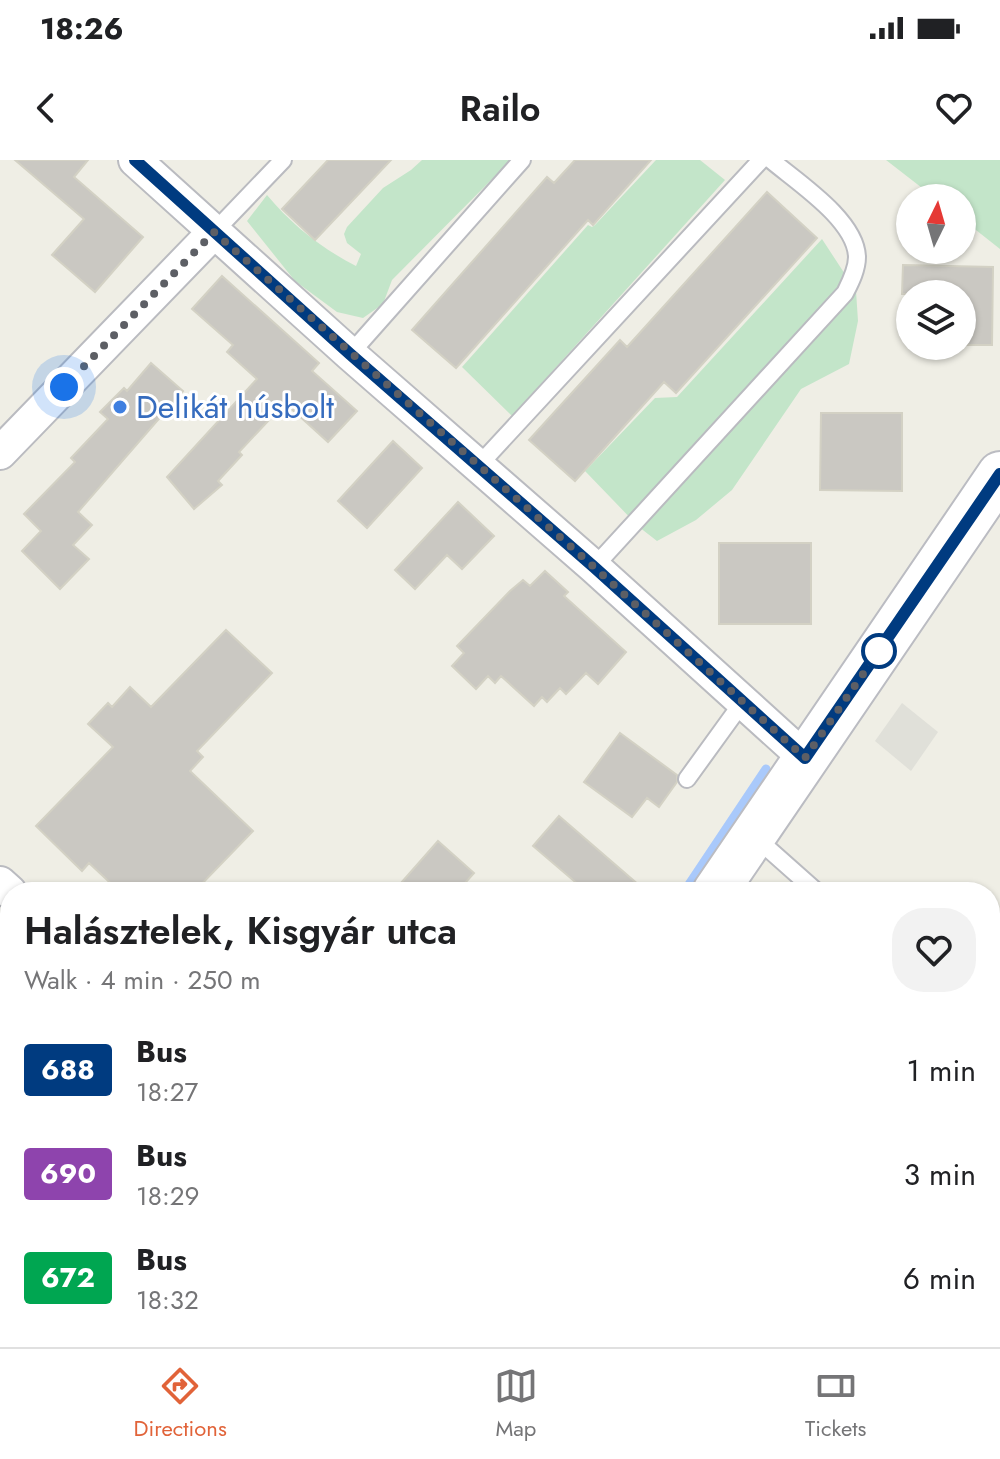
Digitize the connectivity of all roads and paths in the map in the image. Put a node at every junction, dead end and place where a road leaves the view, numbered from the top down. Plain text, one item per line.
1 (135, 160) edge
2 (283, 160) edge
3 (522, 160) edge
4 (761, 160) edge
5 (771, 160) edge
6 (214, 232) junction
7 (350, 354) junction
8 (0, 453) edge
9 (479, 465) junction
10 (994, 497) edge
11 (594, 567) junction
12 (742, 703) junction
13 (805, 758) junction
14 (687, 779) dead end
15 (753, 836) junction
16 (722, 882) edge
17 (806, 882) edge

1 - 6 street
2 - 6 lane
3 - 7 lane
4 - 9 lane
5 - 11 lane
6 - 7 street
6 - 8 street
7 - 9 street
9 - 11 street
10 - 13 main road
11 - 12 street
12 - 13 street
12 - 14 lane
13 - 15 main road
15 - 16 main road
15 - 17 lane

